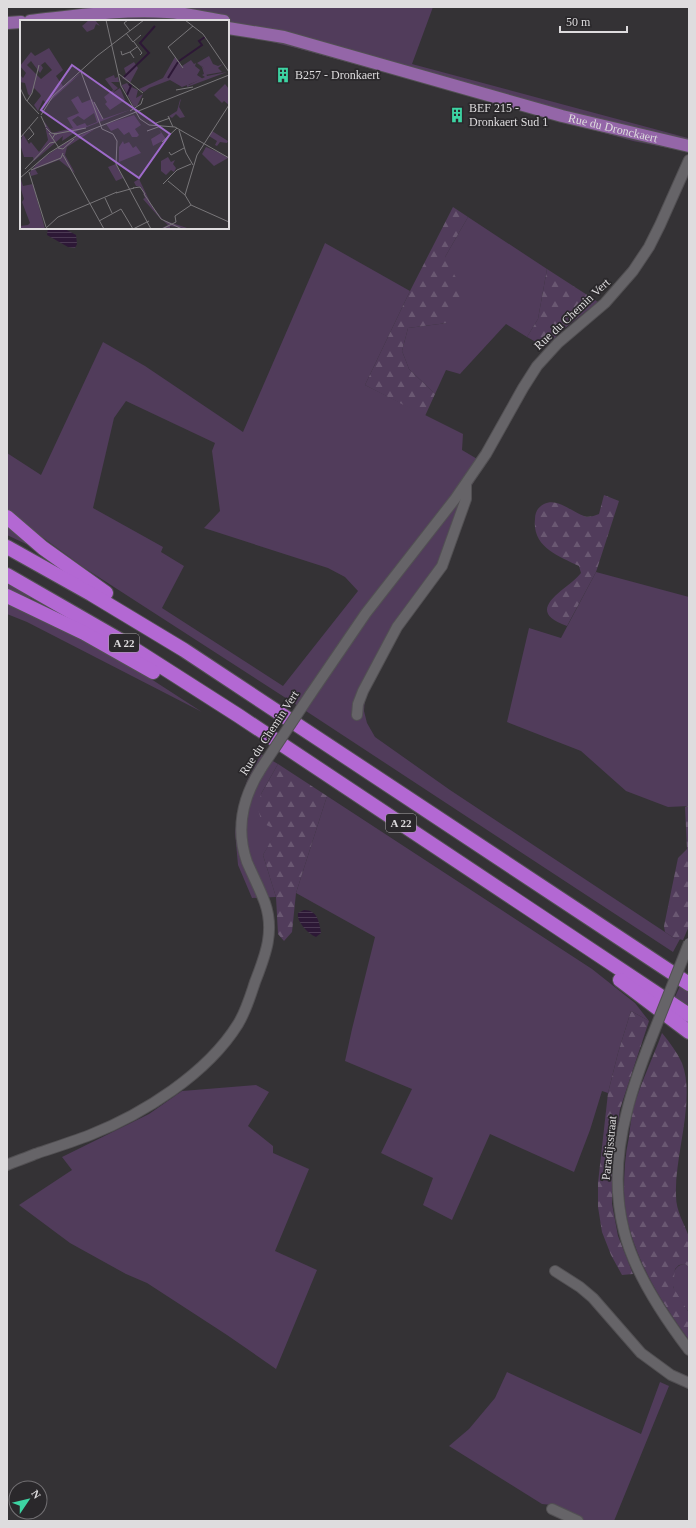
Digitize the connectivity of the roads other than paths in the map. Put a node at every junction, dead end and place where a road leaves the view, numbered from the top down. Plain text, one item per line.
1 (74, 17) junction
2 (41, 20) edge
3 (170, 20) edge
4 (218, 20) edge
5 (20, 22) edge
6 (229, 22) edge
7 (7, 23) edge
8 (229, 28) edge
9 (284, 37) junction
10 (689, 146) edge
11 (689, 160) edge
12 (466, 484) junction
13 (7, 517) edge
14 (7, 547) edge
15 (7, 575) edge
16 (7, 596) edge
17 (184, 650) junction
18 (357, 715) dead end
19 (239, 716) junction
20 (600, 925) junction
21 (562, 931) junction
22 (689, 942) edge
23 (689, 973) edge
24 (689, 984) edge
25 (689, 1015) edge
26 (689, 1032) edge
27 (7, 1165) edge
28 (554, 1271) dead end
29 (689, 1350) edge
30 (689, 1383) edge
31 (552, 1509) dead end
32 (578, 1521) edge

1 - 2 main road
1 - 3 main road
1 - 4 main road
5 - 7 main road
6 - 9 main road, Rue du Dronckaert
8 - 9 main road, Rue du Dronckaert
9 - 10 main road, Rue du Dronckaert
11 - 12 street, Rue du Chemin Vert
12 - 18 street, Rue du Chemin Vert
12 - 27 street, Rue du Chemin Vert, bridge
13 - 17 highway
14 - 17 highway, A 22
15 - 19 highway, A 22
16 - 19 highway
17 - 20 highway, A 22
19 - 21 highway, A 22
20 - 23 highway
20 - 24 highway, A 22
21 - 25 highway, A 22
21 - 26 highway
22 - 29 street, Paradijsstraat, bridge
28 - 30 street
31 - 32 street

